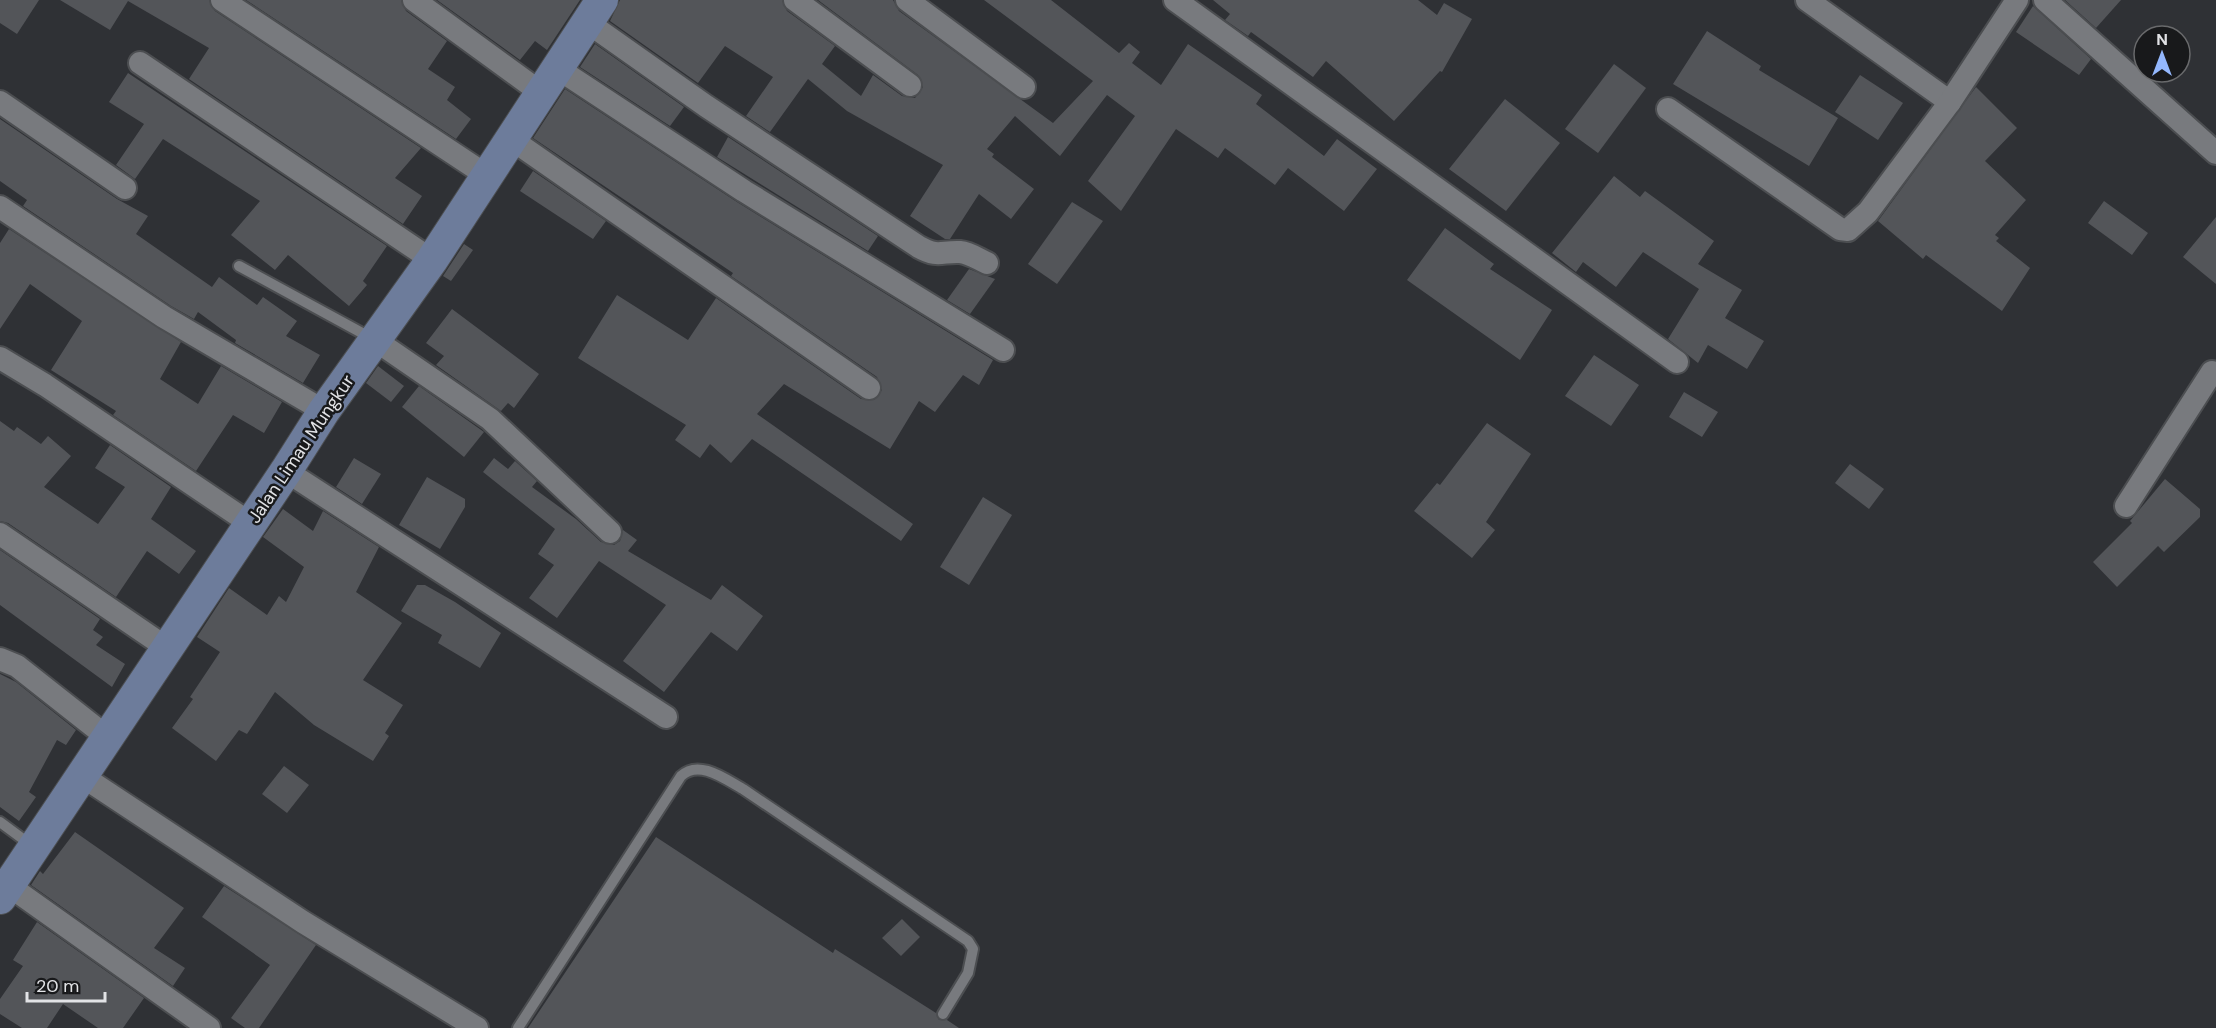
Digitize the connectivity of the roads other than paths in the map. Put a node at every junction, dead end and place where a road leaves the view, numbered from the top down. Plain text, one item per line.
1 (222, 0) edge
2 (414, 0) edge
3 (795, 0) edge
4 (907, 0) edge
5 (1175, 0) edge
6 (1807, 0) edge
7 (2017, 0) edge
8 (2045, 0) edge
9 (595, 11) edge
10 (140, 63) dead end
11 (548, 80) junction
12 (910, 85) dead end
13 (1024, 87) dead end
14 (0, 102) edge
15 (1950, 102) junction
16 (1668, 109) dead end
17 (511, 139) junction
18 (2216, 153) edge
19 (486, 176) junction
20 (124, 188) dead end
21 (0, 207) edge
22 (432, 260) junction
23 (987, 264) dead end
24 (239, 266) dead end
25 (375, 340) junction
26 (1003, 350) dead end
27 (0, 358) edge
28 (1677, 362) dead end
29 (2215, 369) edge
30 (869, 388) dead end
31 (324, 411) junction
32 (286, 471) junction
33 (2126, 506) dead end
34 (251, 524) junction
35 (610, 532) dead end
36 (0, 534) edge
37 (167, 648) junction
38 (0, 659) edge
39 (666, 717) dead end
40 (107, 737) junction
41 (82, 777) junction
42 (0, 822) edge
43 (34, 847) junction
44 (4, 891) edge
45 (943, 1014) dead end
46 (209, 1028) edge
47 (477, 1028) edge
48 (518, 1028) edge

1 - 19 street
2 - 11 street
3 - 12 street
4 - 13 street
5 - 28 street
6 - 15 street
7 - 15 street
8 - 18 street
9 - 11 street, Jalan Limau Mungkur
9 - 23 street
10 - 22 street
11 - 17 street, Jalan Limau Mungkur
11 - 26 street
14 - 20 street
15 - 16 street
17 - 19 street, Jalan Limau Mungkur
17 - 30 street
19 - 22 street, Jalan Limau Mungkur
21 - 31 street
22 - 25 street, Jalan Limau Mungkur
24 - 25 lane
25 - 31 street, Jalan Limau Mungkur
25 - 35 street
27 - 34 street
29 - 33 street
31 - 32 street, Jalan Limau Mungkur
32 - 34 street, Jalan Limau Mungkur
32 - 39 street
34 - 37 street, Jalan Limau Mungkur
36 - 37 street
37 - 40 street, Jalan Limau Mungkur
38 - 40 street
40 - 41 street, Jalan Limau Mungkur
41 - 43 street, Jalan Limau Mungkur
41 - 47 street
42 - 43 lane
43 - 44 street, Jalan Limau Mungkur
44 - 46 street
45 - 48 lane

